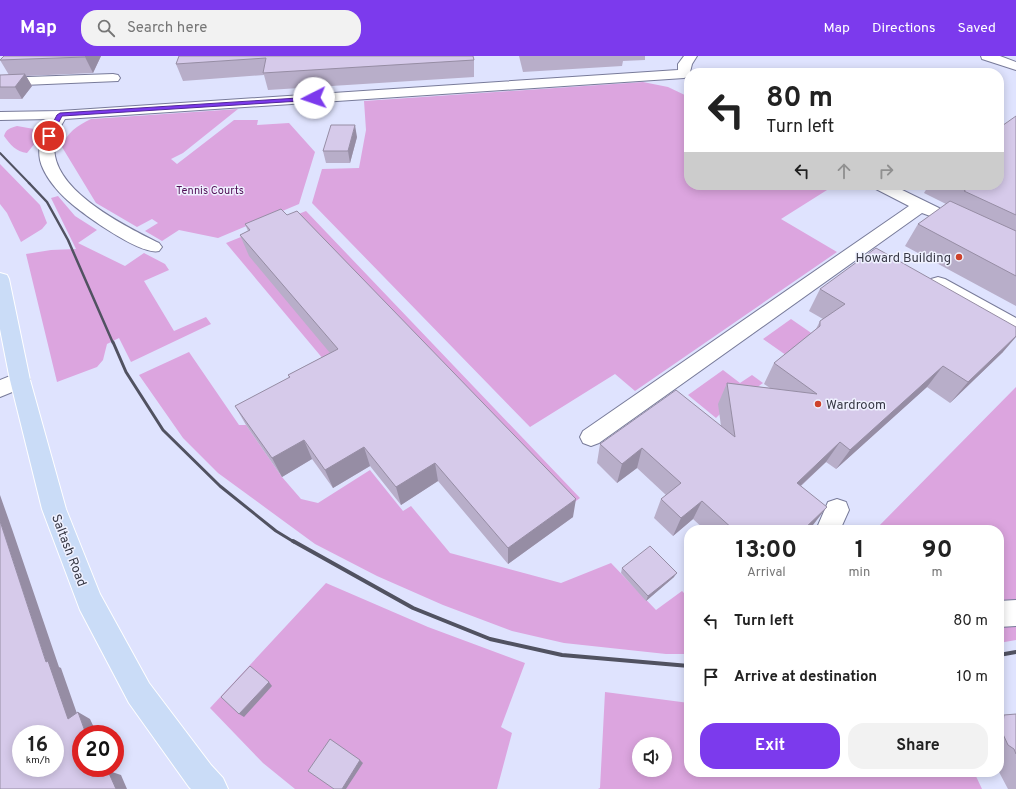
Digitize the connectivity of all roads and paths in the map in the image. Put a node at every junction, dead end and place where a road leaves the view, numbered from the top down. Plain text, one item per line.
1 (691, 56) edge
2 (987, 56) edge
3 (1016, 66) edge
4 (685, 68) edge
5 (113, 78) dead end
6 (684, 80) edge
7 (0, 82) edge
8 (60, 115) junction
9 (0, 116) edge
10 (890, 190) edge
11 (922, 206) junction
12 (948, 219) edge
13 (153, 247) dead end
14 (921, 274) edge
15 (0, 279) edge
16 (1016, 327) edge
17 (10, 384) edge
18 (591, 437) dead end
19 (1016, 613) edge
20 (1004, 614) edge
21 (212, 789) edge

1 - 4 street
2 - 3 street
5 - 7 street
6 - 8 street
8 - 9 street
8 - 13 street
10 - 11 street
11 - 12 street
11 - 18 street
14 - 16 street
15 - 17 main road, Saltash Road
17 - 21 main road, Saltash Road
19 - 20 street

